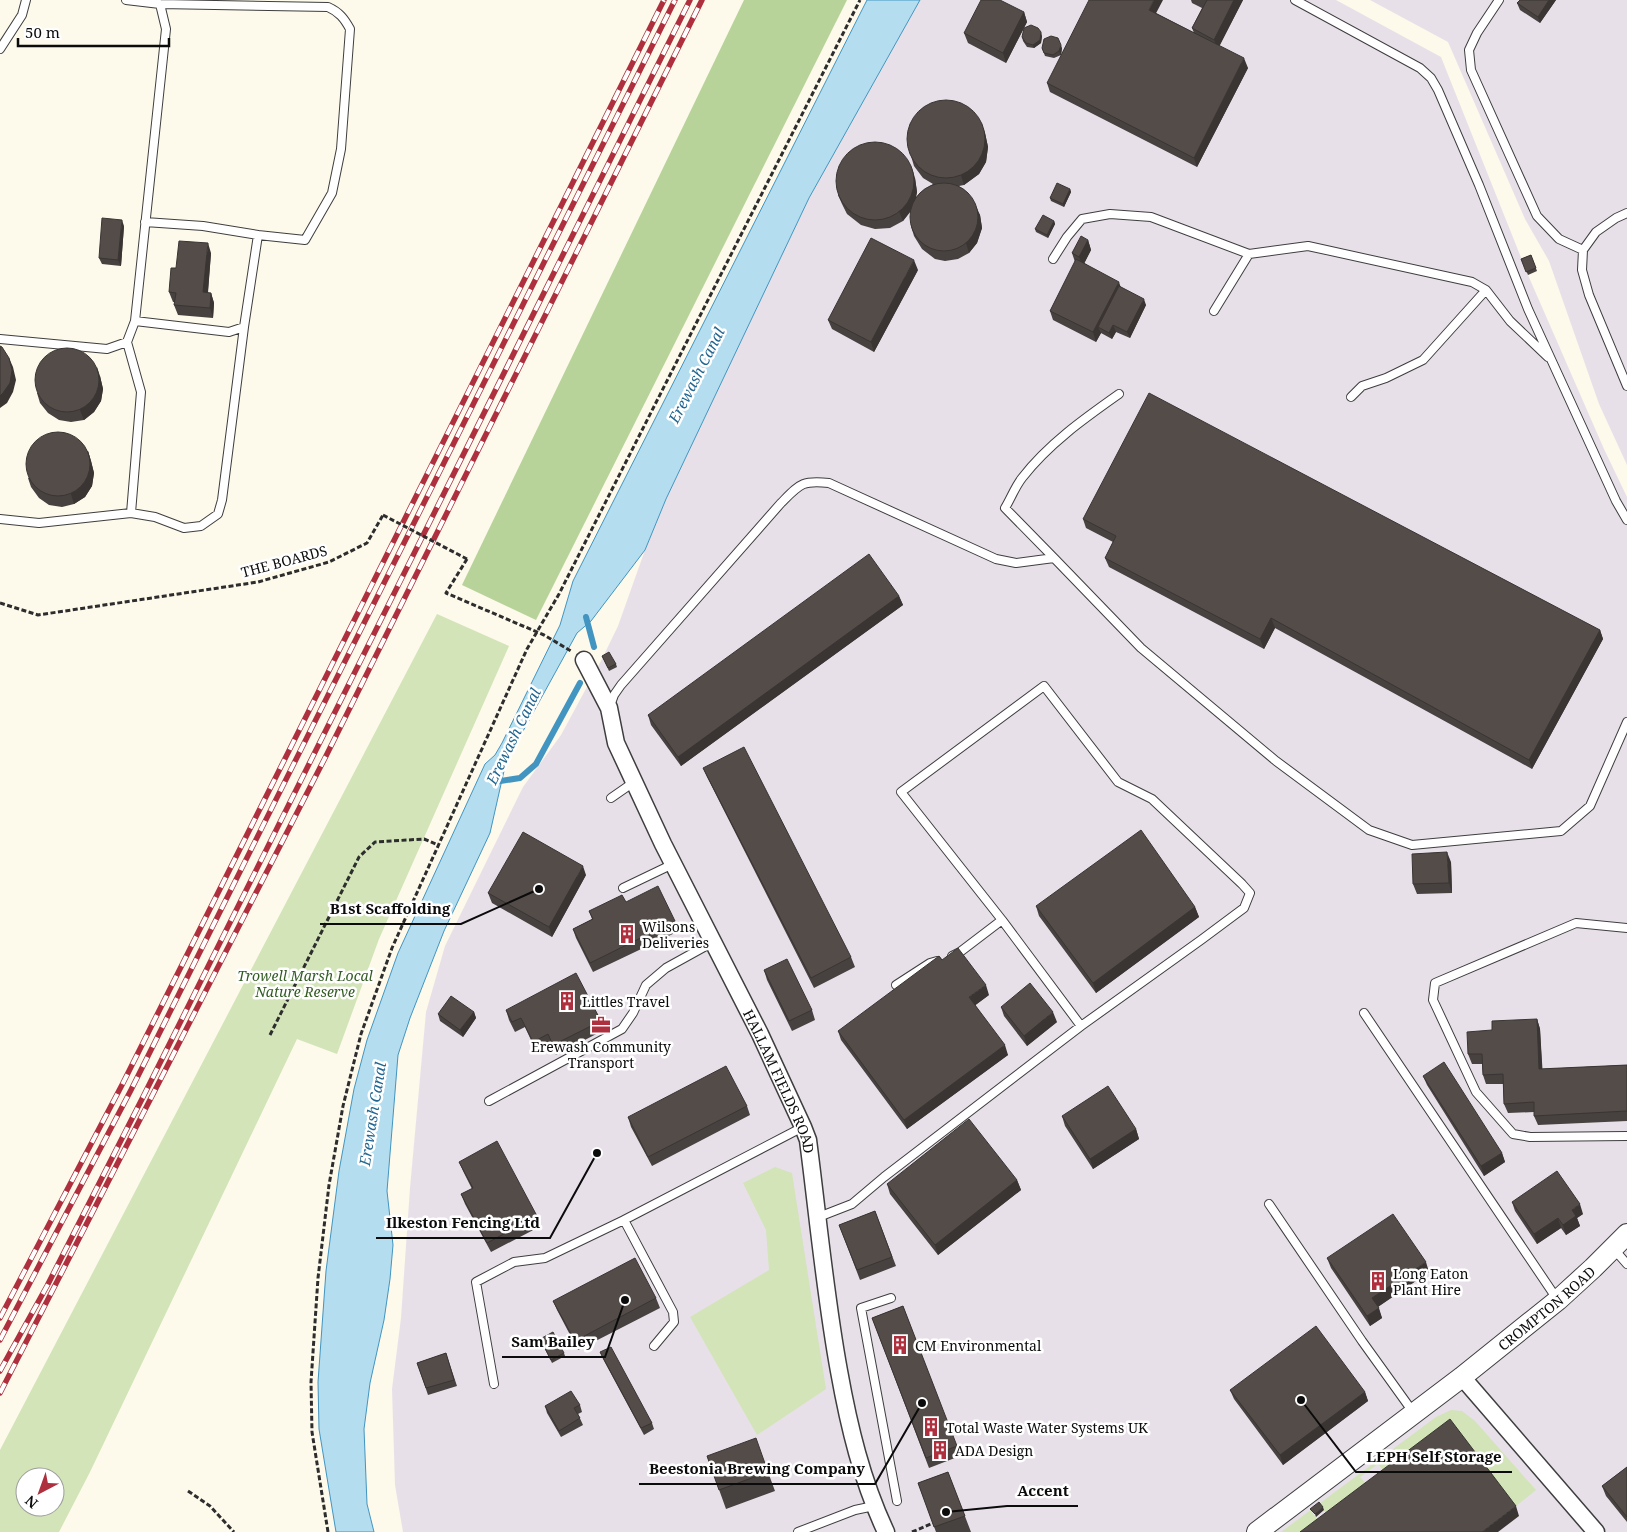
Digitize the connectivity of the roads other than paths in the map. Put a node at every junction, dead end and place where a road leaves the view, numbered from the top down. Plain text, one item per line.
1 (26, 0) edge
2 (126, 0) edge
3 (1295, 0) edge
4 (1499, 0) edge
5 (160, 4) junction
6 (0, 49) edge
7 (1627, 213) edge
8 (144, 222) junction
9 (258, 235) junction
10 (1584, 250) junction
11 (1249, 254) junction
12 (1053, 259) dead end
13 (1486, 290) junction
14 (1214, 311) dead end
15 (135, 321) junction
16 (244, 327) junction
17 (0, 339) edge
18 (128, 342) junction
19 (1551, 360) junction
20 (1627, 386) edge
21 (1119, 394) dead end
22 (1351, 398) dead end
23 (131, 513) junction
24 (0, 519) edge
25 (1627, 520) edge
26 (1054, 558) junction
27 (579, 656) road end
28 (609, 708) junction
29 (1627, 722) edge
30 (634, 782) junction
31 (611, 798) dead end
32 (673, 864) junction
33 (622, 888) dead end
34 (1002, 920) junction
35 (1627, 928) edge
36 (713, 942) junction
37 (896, 985) edge
38 (1364, 1013) dead end
39 (1081, 1026) junction
40 (489, 1101) dead end
41 (803, 1127) junction
42 (1627, 1136) edge
43 (1269, 1204) dead end
44 (816, 1218) junction
45 (624, 1220) junction
46 (1627, 1234) edge
47 (1613, 1248) junction
48 (1627, 1264) edge
49 (891, 1298) dead end
50 (1558, 1300) junction
51 (654, 1346) dead end
52 (1462, 1377) junction
53 (494, 1384) dead end
54 (1414, 1413) junction
55 (898, 1501) dead end
56 (874, 1506) junction
57 (798, 1532) edge
58 (886, 1532) edge
59 (1257, 1532) edge
60 (1596, 1532) edge

1 - 6 lane
2 - 5 lane
3 - 19 lane
4 - 10 lane
5 - 8 lane
5 - 9 lane
7 - 10 lane
8 - 9 lane
8 - 15 lane
9 - 16 lane
10 - 20 lane
11 - 12 lane
11 - 13 lane
11 - 14 lane
13 - 19 lane
13 - 22 lane
15 - 16 lane
15 - 18 lane
16 - 23 lane
17 - 18 lane
18 - 23 lane
19 - 25 lane
21 - 26 lane
23 - 24 lane
26 - 28 lane
26 - 29 lane
27 - 28 street, HALLAM FIELDS ROAD
28 - 30 street, HALLAM FIELDS ROAD
30 - 31 lane
30 - 32 street, HALLAM FIELDS ROAD
32 - 33 lane
32 - 36 street, HALLAM FIELDS ROAD
34 - 37 lane
34 - 39 lane
34 - 39 lane
35 - 42 lane
36 - 40 lane
36 - 41 street, HALLAM FIELDS ROAD
38 - 50 lane
39 - 44 lane
41 - 44 street, HALLAM FIELDS ROAD
41 - 45 lane
43 - 54 lane
44 - 56 street, HALLAM FIELDS ROAD
45 - 51 lane
45 - 53 lane
46 - 47 street, CROMPTON ROAD
47 - 48 lane
47 - 50 street, CROMPTON ROAD
49 - 55 lane
50 - 52 street, CROMPTON ROAD
52 - 54 street, CROMPTON ROAD
52 - 60 street
54 - 59 street, CROMPTON ROAD
56 - 57 lane
56 - 58 street, HALLAM FIELDS ROAD

